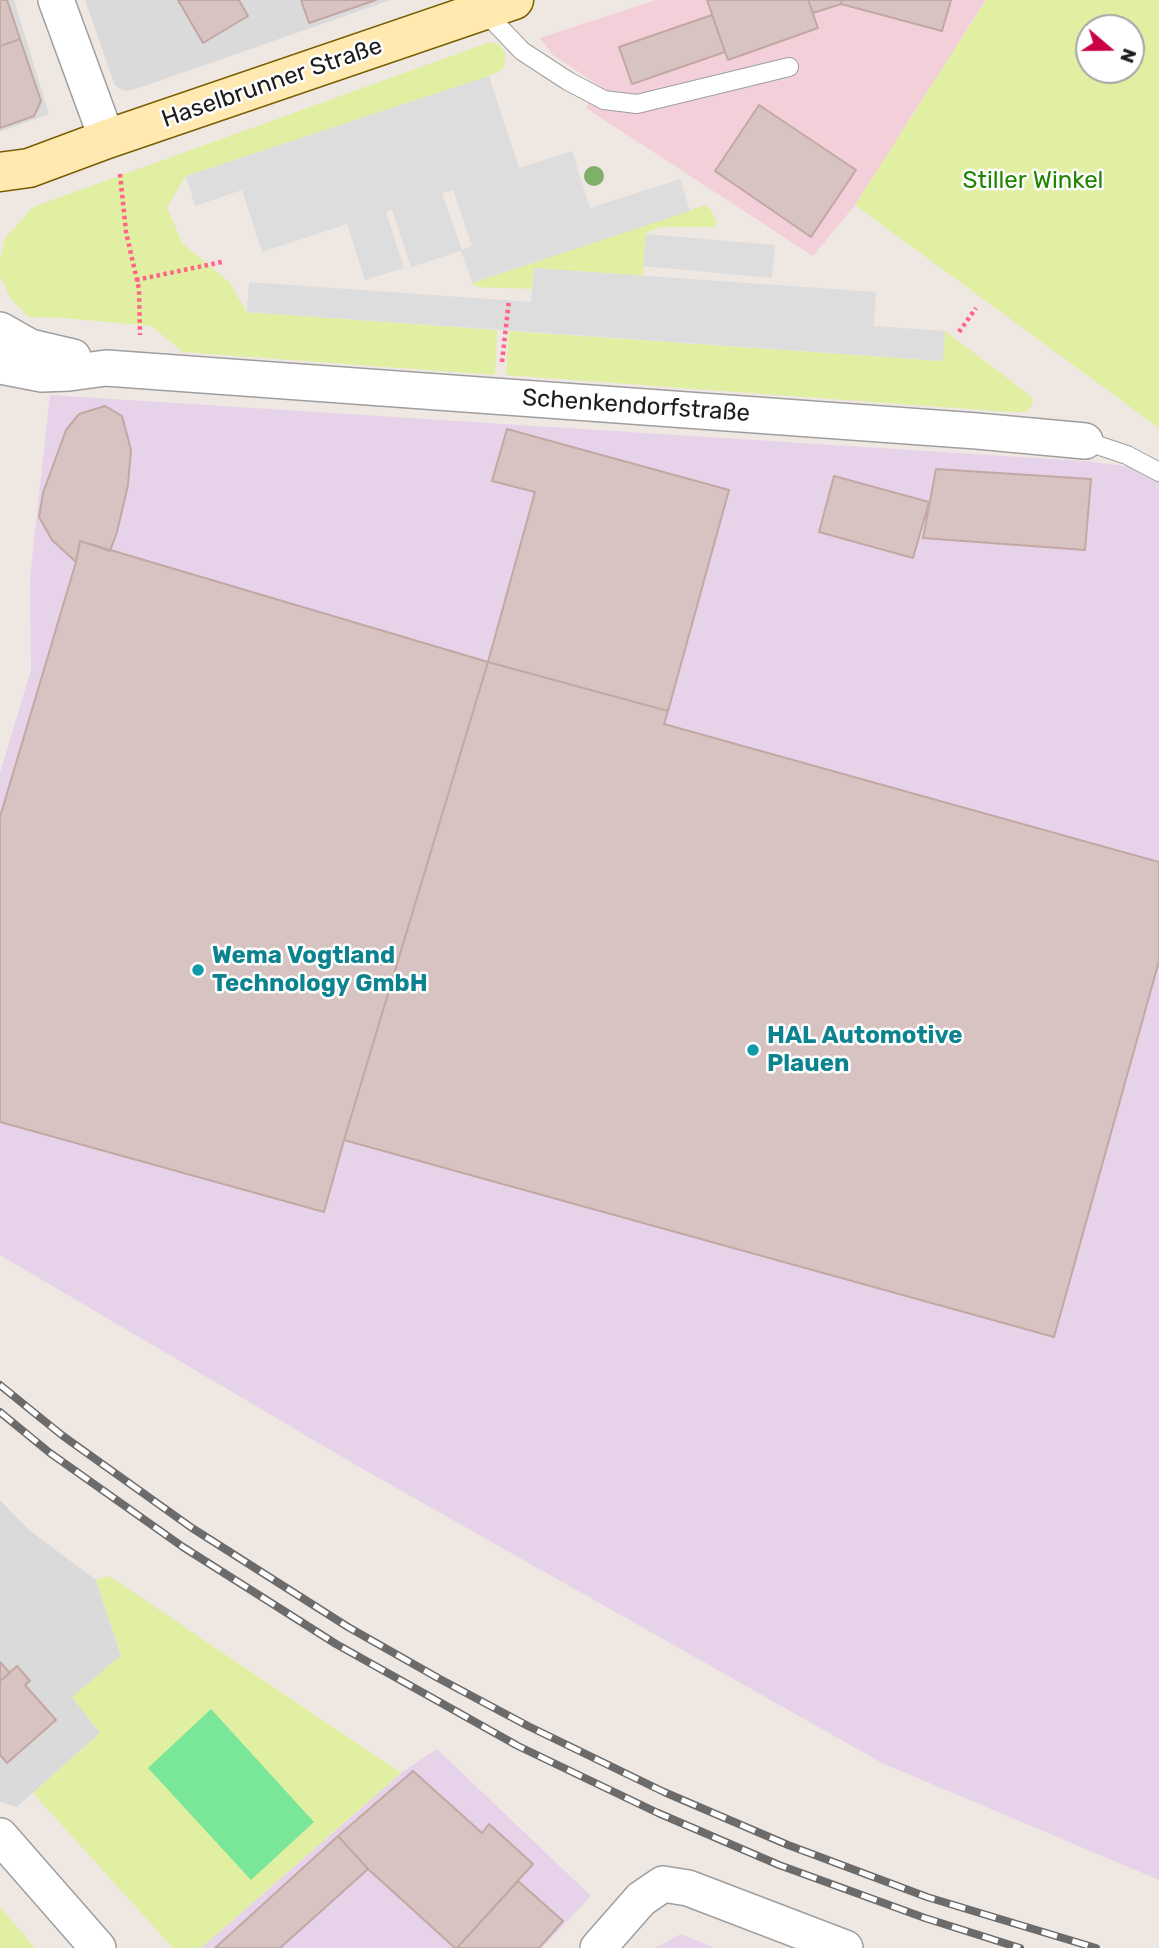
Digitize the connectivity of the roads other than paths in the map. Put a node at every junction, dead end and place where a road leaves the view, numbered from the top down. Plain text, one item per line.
1 (56, 0) edge
2 (499, 5) edge
3 (789, 67) dead end
4 (113, 154) junction
5 (15, 170) edge
6 (0, 197) edge
7 (0, 330) edge
8 (0, 366) edge
9 (106, 368) junction
10 (1084, 441) joint
11 (1159, 472) edge
12 (0, 1836) edge
13 (98, 1948) edge
14 (598, 1948) edge
15 (845, 1948) edge

1 - 4 street
2 - 3 lane
2 - 4 street, Haselbrunner Straße
4 - 5 street, Haselbrunner Straße
5 - 6 street, Haselbrunner Straße
7 - 9 street, Schenkendorfstraße
8 - 9 street, Schenkendorfstraße
9 - 10 street, Schenkendorfstraße
10 - 11 lane, Schenkendorfstraße
12 - 13 street
14 - 15 street

